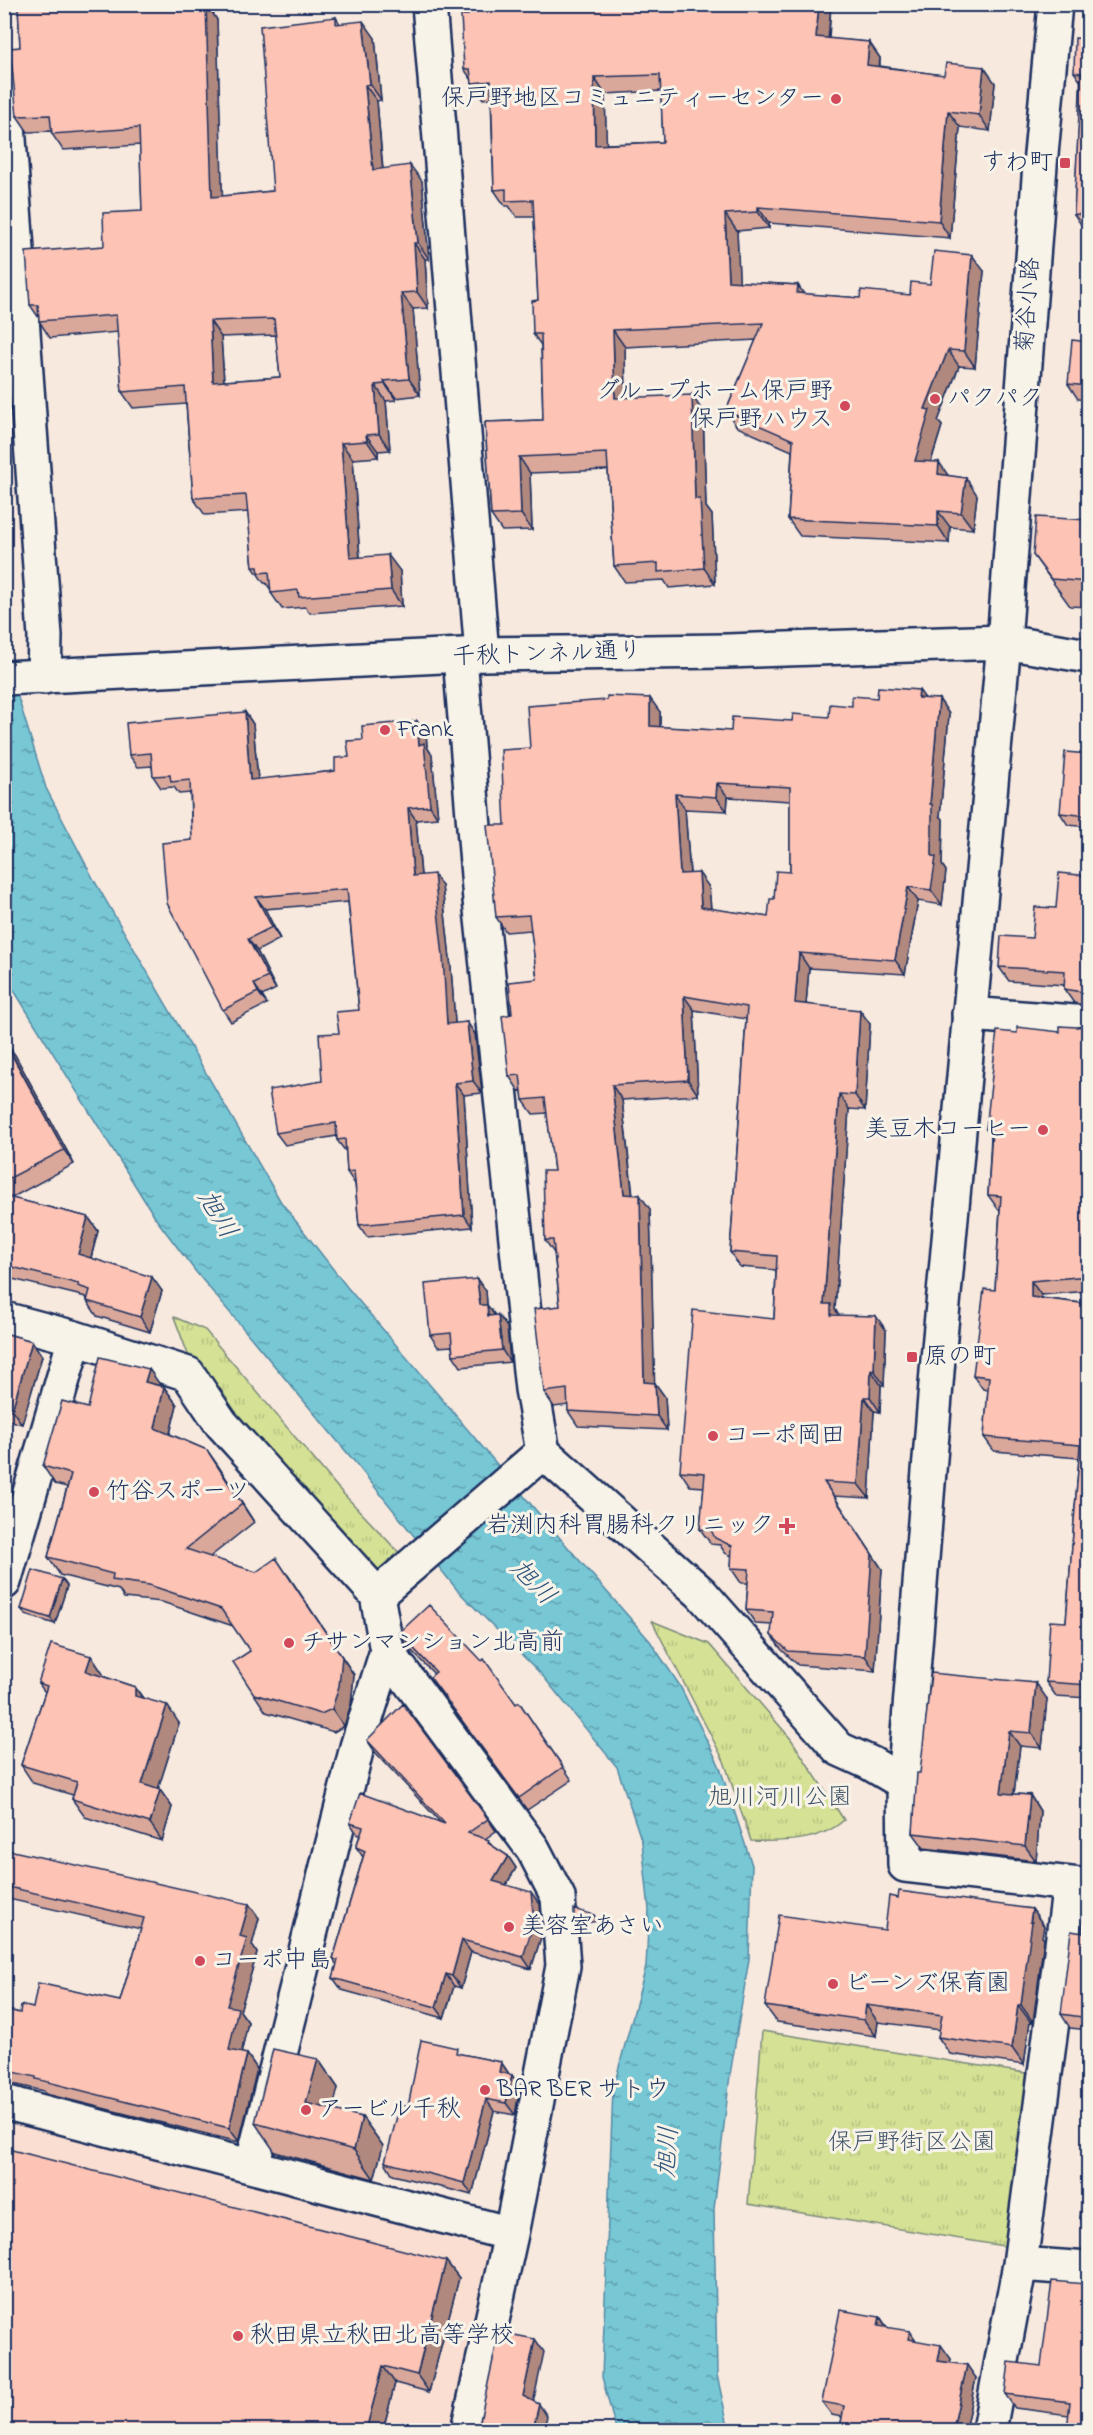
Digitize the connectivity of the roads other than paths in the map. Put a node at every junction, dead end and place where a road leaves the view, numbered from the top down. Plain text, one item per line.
1 (429, 4) edge
2 (1055, 4) edge
3 (4, 70) edge
4 (1004, 642) junction
5 (471, 655) junction
6 (1089, 656) edge
7 (21, 678) edge
8 (969, 1014) junction
9 (1089, 1023) edge
10 (4, 1319) edge
11 (75, 1338) junction
12 (532, 1463) junction
13 (4, 1582) edge
14 (377, 1595) junction
15 (387, 1651) junction
16 (904, 1784) junction
17 (1079, 1885) edge
18 (4, 2102) edge
19 (252, 2166) junction
20 (511, 2234) junction
21 (1020, 2264) junction
22 (1089, 2269) edge
23 (468, 2430) edge
24 (989, 2430) edge

1 - 5 street
2 - 4 street, 菊谷小路
3 - 7 street
4 - 5 street, 千秋トンネル通り
4 - 6 street, 千秋トンネル通り
4 - 8 street, 菊谷小路
5 - 7 street, 千秋トンネル通り
5 - 12 street
8 - 9 street
8 - 16 street, 菊谷小路
10 - 11 street
11 - 13 street
11 - 14 street
12 - 14 street
12 - 16 street
14 - 15 street
15 - 19 street
15 - 20 street
16 - 17 street, 菊谷小路
17 - 21 street
18 - 19 street
19 - 20 street
20 - 23 street
21 - 22 street
21 - 24 street

